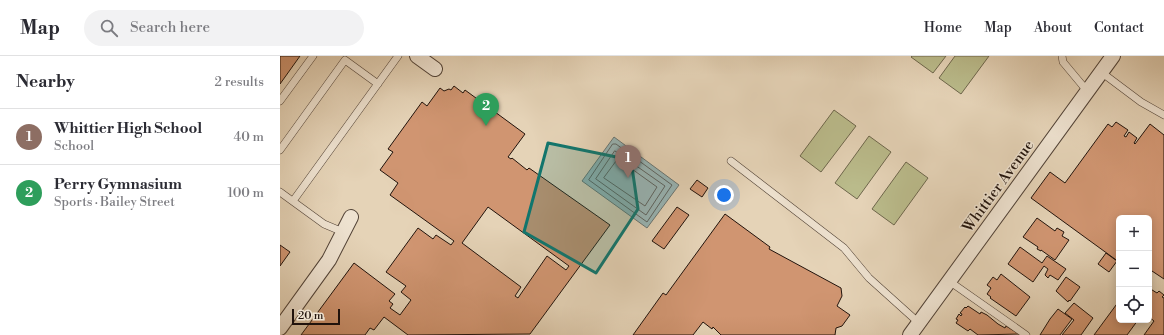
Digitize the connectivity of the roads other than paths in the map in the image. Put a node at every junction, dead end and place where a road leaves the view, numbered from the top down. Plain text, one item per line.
1 (313, 56) edge
2 (398, 56) edge
3 (417, 56) edge
4 (1062, 56) edge
5 (1113, 56) edge
6 (435, 69) dead end
7 (1101, 72) junction
8 (378, 84) junction
9 (1088, 92) junction
10 (280, 101) edge
11 (1164, 115) edge
12 (280, 150) edge
13 (732, 161) dead end
14 (280, 192) edge
15 (293, 201) junction
16 (351, 217) dead end
17 (343, 232) junction
18 (949, 281) junction
19 (919, 323) junction
20 (280, 328) edge
21 (910, 335) edge
22 (1026, 335) edge

1 - 10 lane
2 - 8 lane
3 - 6 street
4 - 9 lane
5 - 7 street, Whittier Avenue
7 - 9 street, Whittier Avenue
7 - 11 lane
8 - 12 lane
8 - 15 lane
9 - 18 street, Whittier Avenue
13 - 19 lane
14 - 15 lane
15 - 17 lane
16 - 17 street
17 - 20 street
18 - 19 street, Whittier Avenue
18 - 22 lane
19 - 21 street, Whittier Avenue

